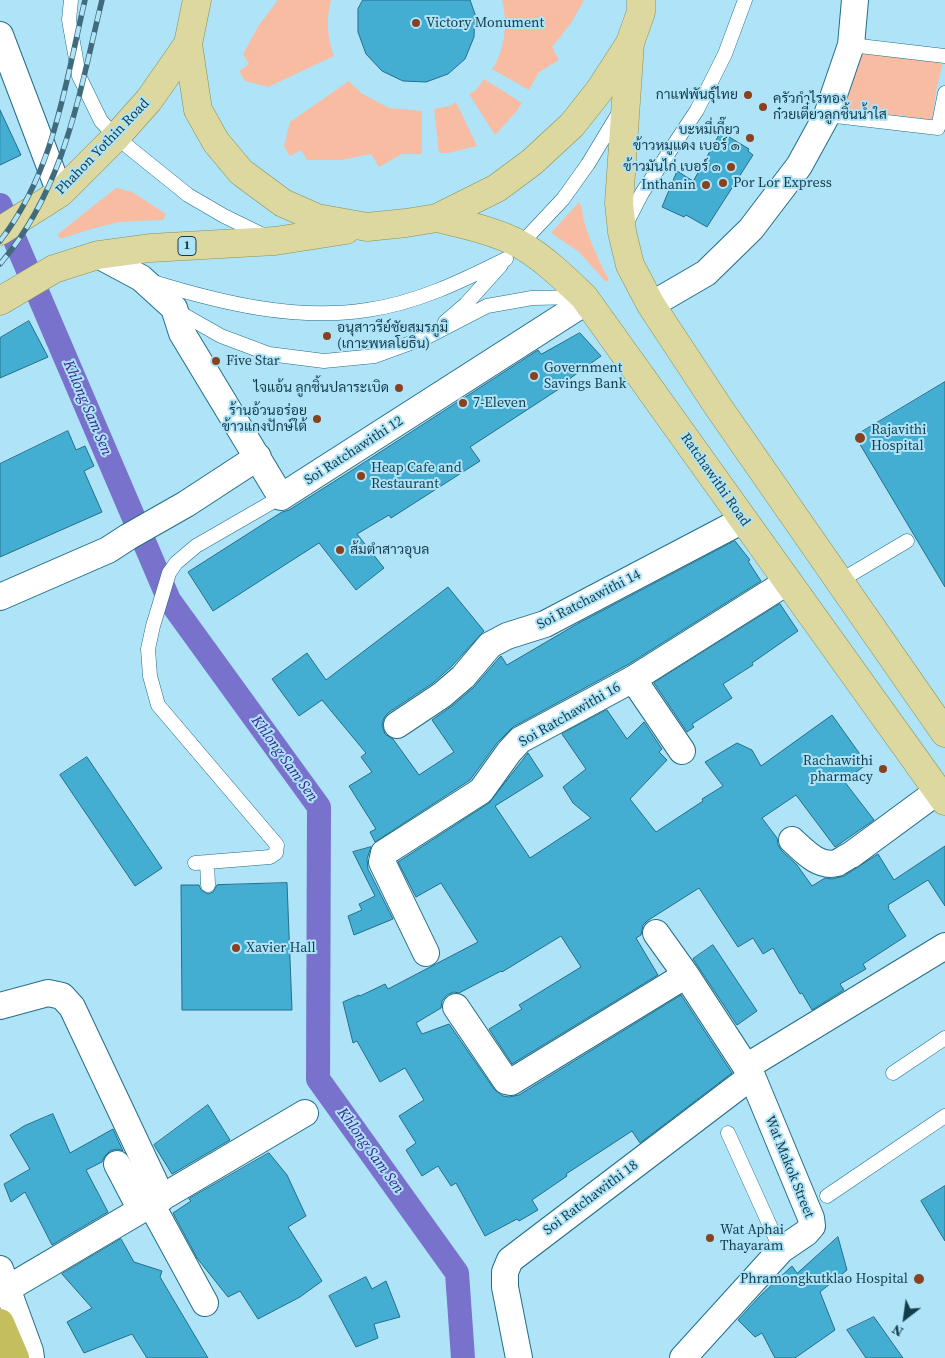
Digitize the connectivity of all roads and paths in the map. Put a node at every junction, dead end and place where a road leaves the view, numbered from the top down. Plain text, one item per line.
1 (71, 0) edge
2 (855, 0) edge
3 (743, 3) edge
4 (199, 4) edge
5 (644, 4) edge
6 (0, 35) edge
7 (630, 43) junction
8 (188, 44) junction
9 (851, 45) junction
10 (945, 56) edge
11 (945, 93) edge
12 (626, 100) junction
13 (827, 115) junction
14 (116, 137) junction
15 (60, 193) junction
16 (437, 218) junction
17 (367, 227) junction
18 (0, 231) edge
19 (622, 232) junction
20 (275, 241) junction
21 (513, 252) junction
22 (98, 255) junction
23 (141, 278) junction
24 (10, 295) edge
25 (585, 299) junction
26 (651, 306) junction
27 (176, 310) junction
28 (431, 335) junction
29 (258, 457) junction
30 (281, 498) junction
31 (743, 520) junction
32 (907, 541) dead end
33 (787, 582) junction
34 (838, 582) junction
35 (0, 597) edge
36 (633, 679) junction
37 (942, 722) edge
38 (397, 725) dead end
39 (682, 751) dead end
40 (942, 796) edge
41 (792, 840) dead end
42 (208, 885) dead end
43 (656, 933) dead end
44 (945, 946) edge
45 (426, 953) dead end
46 (686, 975) junction
47 (0, 1006) edge
48 (456, 1007) dead end
49 (945, 1038) edge
50 (749, 1072) junction
51 (893, 1072) dead end
52 (305, 1113) dead end
53 (945, 1116) edge
54 (728, 1133) dead end
55 (117, 1164) dead end
56 (827, 1196) dead end
57 (151, 1204) junction
58 (782, 1250) junction
59 (4, 1279) edge
60 (205, 1303) dead end
61 (0, 1323) edge
62 (15, 1358) edge
63 (31, 1358) edge
64 (519, 1358) edge
65 (683, 1358) edge

1 - 14 lane
2 - 9 street
3 - 19 lane
4 - 8 main road
5 - 7 main road
6 - 15 street
7 - 12 main road
7 - 16 main road
8 - 14 main road, Phahon Yothin Road
8 - 17 main road
9 - 10 lane
9 - 13 street
11 - 13 lane
12 - 19 main road
12 - 21 lane
13 - 26 street
14 - 15 main road, Phahon Yothin Road
14 - 20 lane
15 - 18 main road, Phahon Yothin Road
16 - 17 main road
16 - 21 main road, Ratchawithi Road
17 - 20 main road, 1
19 - 26 main road
20 - 22 main road, 1
21 - 23 lane
21 - 25 main road, Ratchawithi Road
21 - 28 lane
22 - 23 street
22 - 24 main road, 1
23 - 27 street
25 - 28 lane
25 - 30 street, Soi Ratchawithi 12
25 - 31 main road, Ratchawithi Road
26 - 34 main road
27 - 28 lane
27 - 29 street
29 - 30 street
29 - 35 street
30 - 42 lane, Soi Ratchawithi 12
31 - 33 main road, Ratchawithi Road
31 - 38 street, Soi Ratchawithi 14
32 - 34 lane
33 - 36 street, Soi Ratchawithi 16
33 - 40 main road, Ratchawithi Road
34 - 37 main road
36 - 39 street
36 - 45 street, Soi Ratchawithi 16
40 - 41 street
43 - 46 street, Wat Makok Street
44 - 50 street, Soi Ratchawithi 18
46 - 48 street
46 - 50 street, Wat Makok Street
47 - 57 street
49 - 51 lane
50 - 58 street, Wat Makok Street
50 - 64 street, Soi Ratchawithi 18
52 - 57 street
53 - 56 lane
54 - 58 lane
55 - 57 street
57 - 59 street
57 - 60 street
58 - 65 street, Wat Makok Street
59 - 63 street
61 - 62 highway

